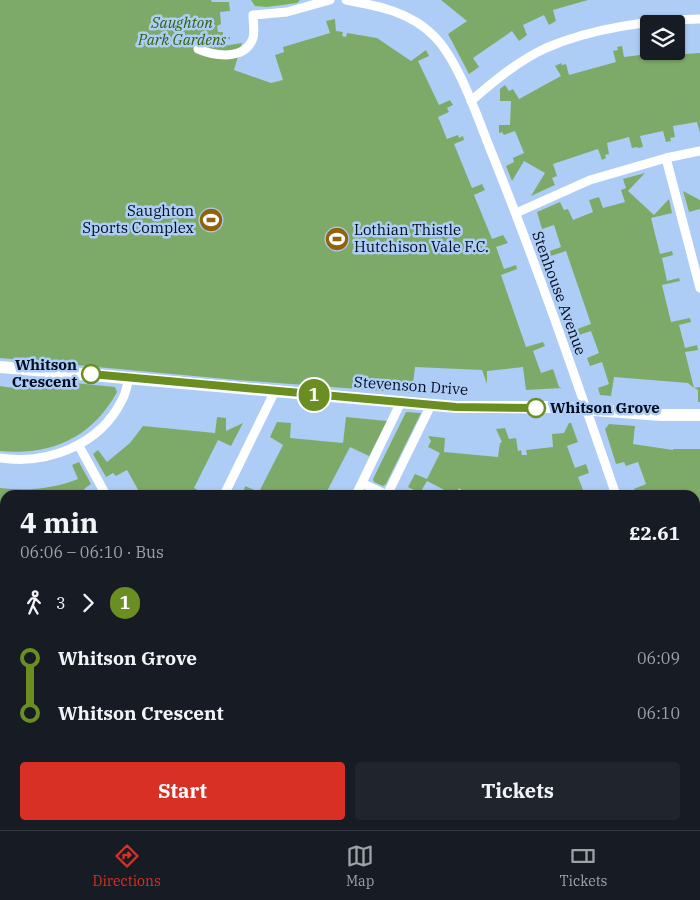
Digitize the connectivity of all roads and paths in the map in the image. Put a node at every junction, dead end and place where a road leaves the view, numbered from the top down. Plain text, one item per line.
1 (330, 0) edge
2 (346, 0) edge
3 (700, 19) edge
4 (198, 49) dead end
5 (471, 101) junction
6 (700, 151) edge
7 (666, 158) junction
8 (516, 213) junction
9 (700, 288) edge
10 (0, 367) edge
11 (129, 378) junction
12 (276, 391) junction
13 (401, 402) junction
14 (431, 405) junction
15 (586, 409) junction
16 (700, 416) edge
17 (79, 446) junction
18 (0, 458) edge
19 (362, 483) junction
20 (103, 490) edge
21 (226, 490) edge
22 (358, 490) edge
23 (377, 490) edge
24 (389, 490) edge
25 (614, 490) edge

1 - 4 street
2 - 5 street, Stenhouse Avenue
3 - 5 street
5 - 8 street, Stenhouse Avenue
6 - 7 street
7 - 8 street
7 - 9 street
8 - 15 street, Stenhouse Avenue
10 - 11 street, Stevenson Drive
11 - 12 street, Stevenson Drive
11 - 17 street
12 - 13 street, Stevenson Drive
12 - 21 street
13 - 14 street, Stevenson Drive
13 - 19 street
14 - 15 street, Stevenson Drive
14 - 24 street
15 - 16 street, Stevenson Drive
15 - 25 street, Stenhouse Avenue
17 - 18 street
17 - 20 street
19 - 22 street
19 - 23 street

